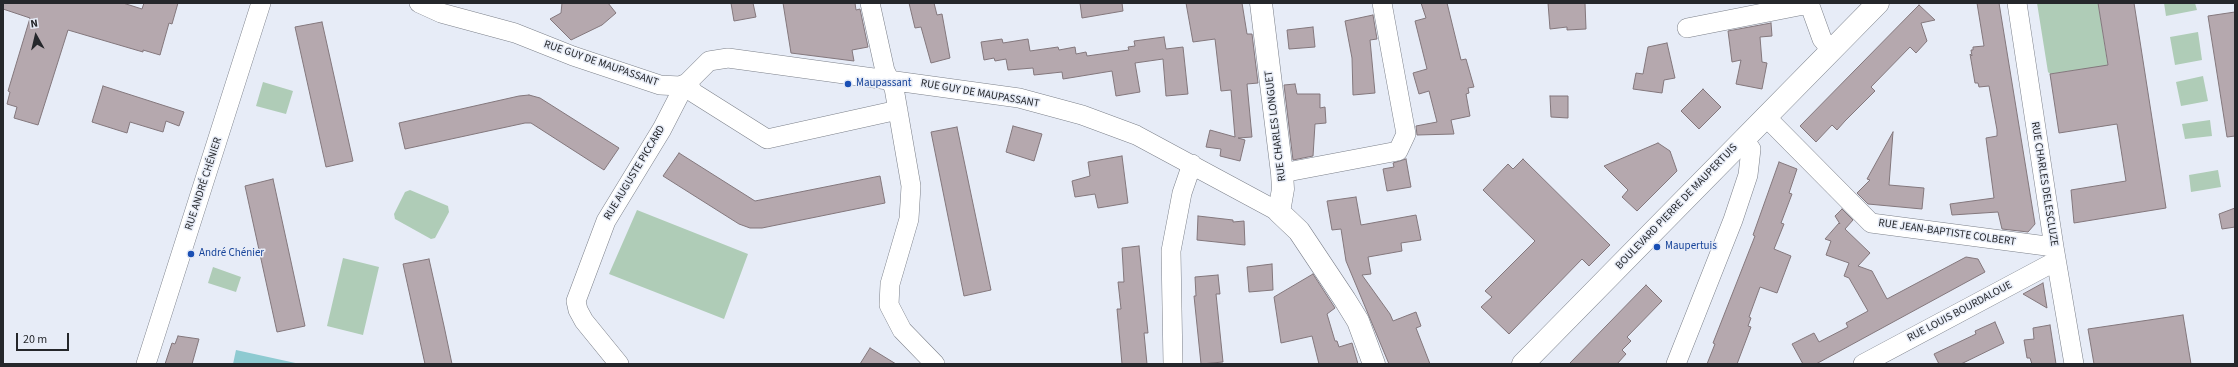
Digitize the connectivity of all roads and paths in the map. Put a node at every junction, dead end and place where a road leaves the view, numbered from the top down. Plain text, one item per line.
1 (261, 3) edge
2 (419, 3) edge
3 (870, 3) edge
4 (1261, 3) edge
5 (1382, 3) edge
6 (1878, 3) edge
7 (2017, 3) edge
8 (1809, 4) edge
9 (1688, 28) dead end
10 (1831, 50) junction
11 (890, 79) junction
12 (683, 84) junction
13 (898, 110) junction
14 (1766, 116) junction
15 (1743, 139) junction
16 (1192, 164) junction
17 (1282, 173) junction
18 (1279, 212) junction
19 (2055, 254) junction
20 (146, 364) edge
21 (619, 364) edge
22 (935, 364) edge
23 (1173, 364) edge
24 (1374, 364) edge
25 (1523, 364) edge
26 (1676, 364) edge
27 (1863, 364) edge
28 (2074, 364) edge

1 - 20 street, RUE ANDRÉ CHÉNIER
2 - 12 street, RUE GUY DE MAUPASSANT
3 - 11 street
4 - 17 street, RUE CHARLES LONGUET
5 - 17 street
6 - 10 street, BOULEVARD PIERRE DE MAUPERTUIS
7 - 19 street, RUE CHARLES DELESCLUZE
8 - 9 street
8 - 10 street
10 - 14 street, BOULEVARD PIERRE DE MAUPERTUIS
11 - 12 street, RUE GUY DE MAUPASSANT
11 - 13 street
11 - 16 street, RUE GUY DE MAUPASSANT
12 - 13 street
12 - 21 street, RUE AUGUSTE PICCARD
13 - 22 street
14 - 15 street, BOULEVARD PIERRE DE MAUPERTUIS
14 - 19 street, RUE JEAN-BAPTISTE COLBERT
15 - 25 street, BOULEVARD PIERRE DE MAUPERTUIS
15 - 26 street
16 - 18 street, RUE GUY DE MAUPASSANT
16 - 23 street
17 - 18 street, RUE CHARLES LONGUET
18 - 24 street
19 - 27 street, RUE LOUIS BOURDALOUE
19 - 28 street, RUE CHARLES DELESCLUZE

